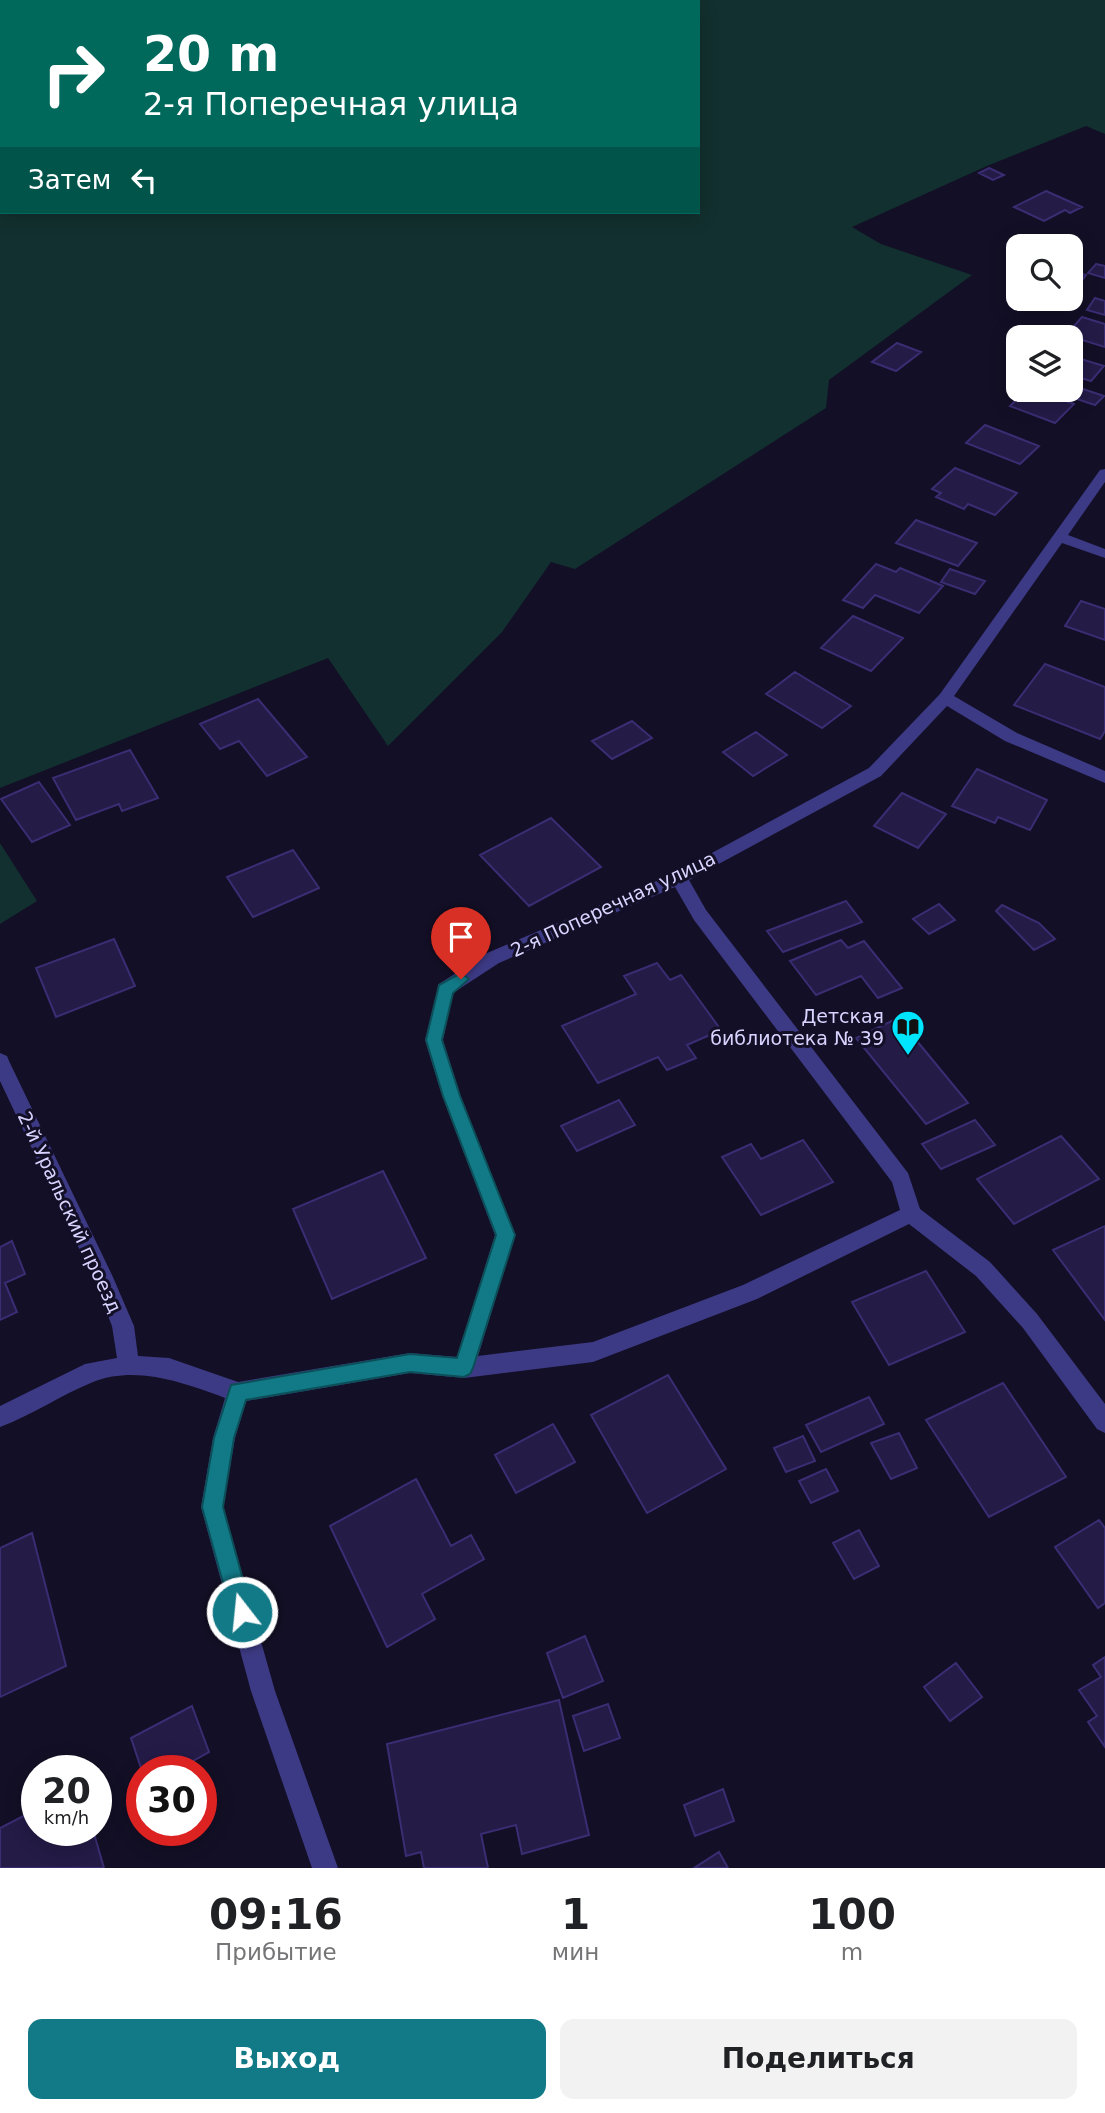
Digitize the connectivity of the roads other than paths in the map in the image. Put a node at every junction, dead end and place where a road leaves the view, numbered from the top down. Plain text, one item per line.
1 (1105, 473) edge
2 (1059, 537) junction
3 (1105, 554) edge
4 (945, 698) junction
5 (1105, 777) edge
6 (679, 878) junction
7 (0, 1060) edge
8 (911, 1214) junction
9 (129, 1366) junction
10 (464, 1368) junction
11 (238, 1392) junction
12 (0, 1417) edge
13 (1105, 1422) edge
14 (325, 1868) edge

1 - 2 street, 2-я Поперечная улица
2 - 3 street
2 - 4 street, 2-я Поперечная улица
4 - 5 street
4 - 6 street, 2-я Поперечная улица
6 - 8 street
6 - 10 street, 2-я Поперечная улица
7 - 9 street, 2-й Уральский проезд
8 - 10 street
8 - 13 street
9 - 11 street
9 - 12 street
10 - 11 street
11 - 14 street

